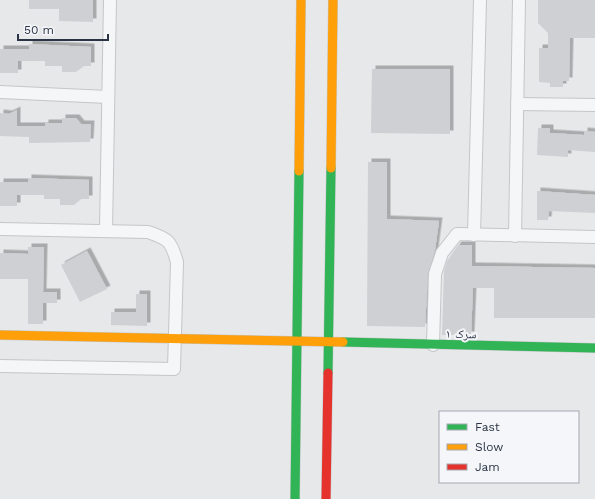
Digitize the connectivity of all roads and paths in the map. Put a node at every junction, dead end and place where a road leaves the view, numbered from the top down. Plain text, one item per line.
1 (110, 0) edge
2 (301, 0) edge
3 (333, 0) edge
4 (480, 0) edge
5 (519, 0) edge
6 (0, 92) edge
7 (108, 98) junction
8 (517, 104) junction
9 (595, 105) edge
10 (0, 229) edge
11 (106, 230) junction
12 (474, 235) junction
13 (515, 236) junction
14 (595, 237) edge
15 (0, 335) edge
16 (175, 339) junction
17 (296, 342) junction
18 (327, 342) junction
19 (433, 345) junction
20 (595, 348) edge
21 (0, 366) edge
22 (295, 499) edge
23 (326, 499) edge

1 - 7 street
2 - 17 street
3 - 18 street
4 - 12 street
5 - 8 street
6 - 7 street
7 - 11 street
8 - 9 street
8 - 13 street
10 - 11 street
11 - 16 street
12 - 13 street
12 - 19 street
13 - 14 street
15 - 16 street, سرک ۱
16 - 17 street, سرک ۱
16 - 21 street
17 - 18 street, سرک ۱
17 - 22 street
18 - 19 street, سرک ۱
18 - 23 street
19 - 20 street, سرک ۱

